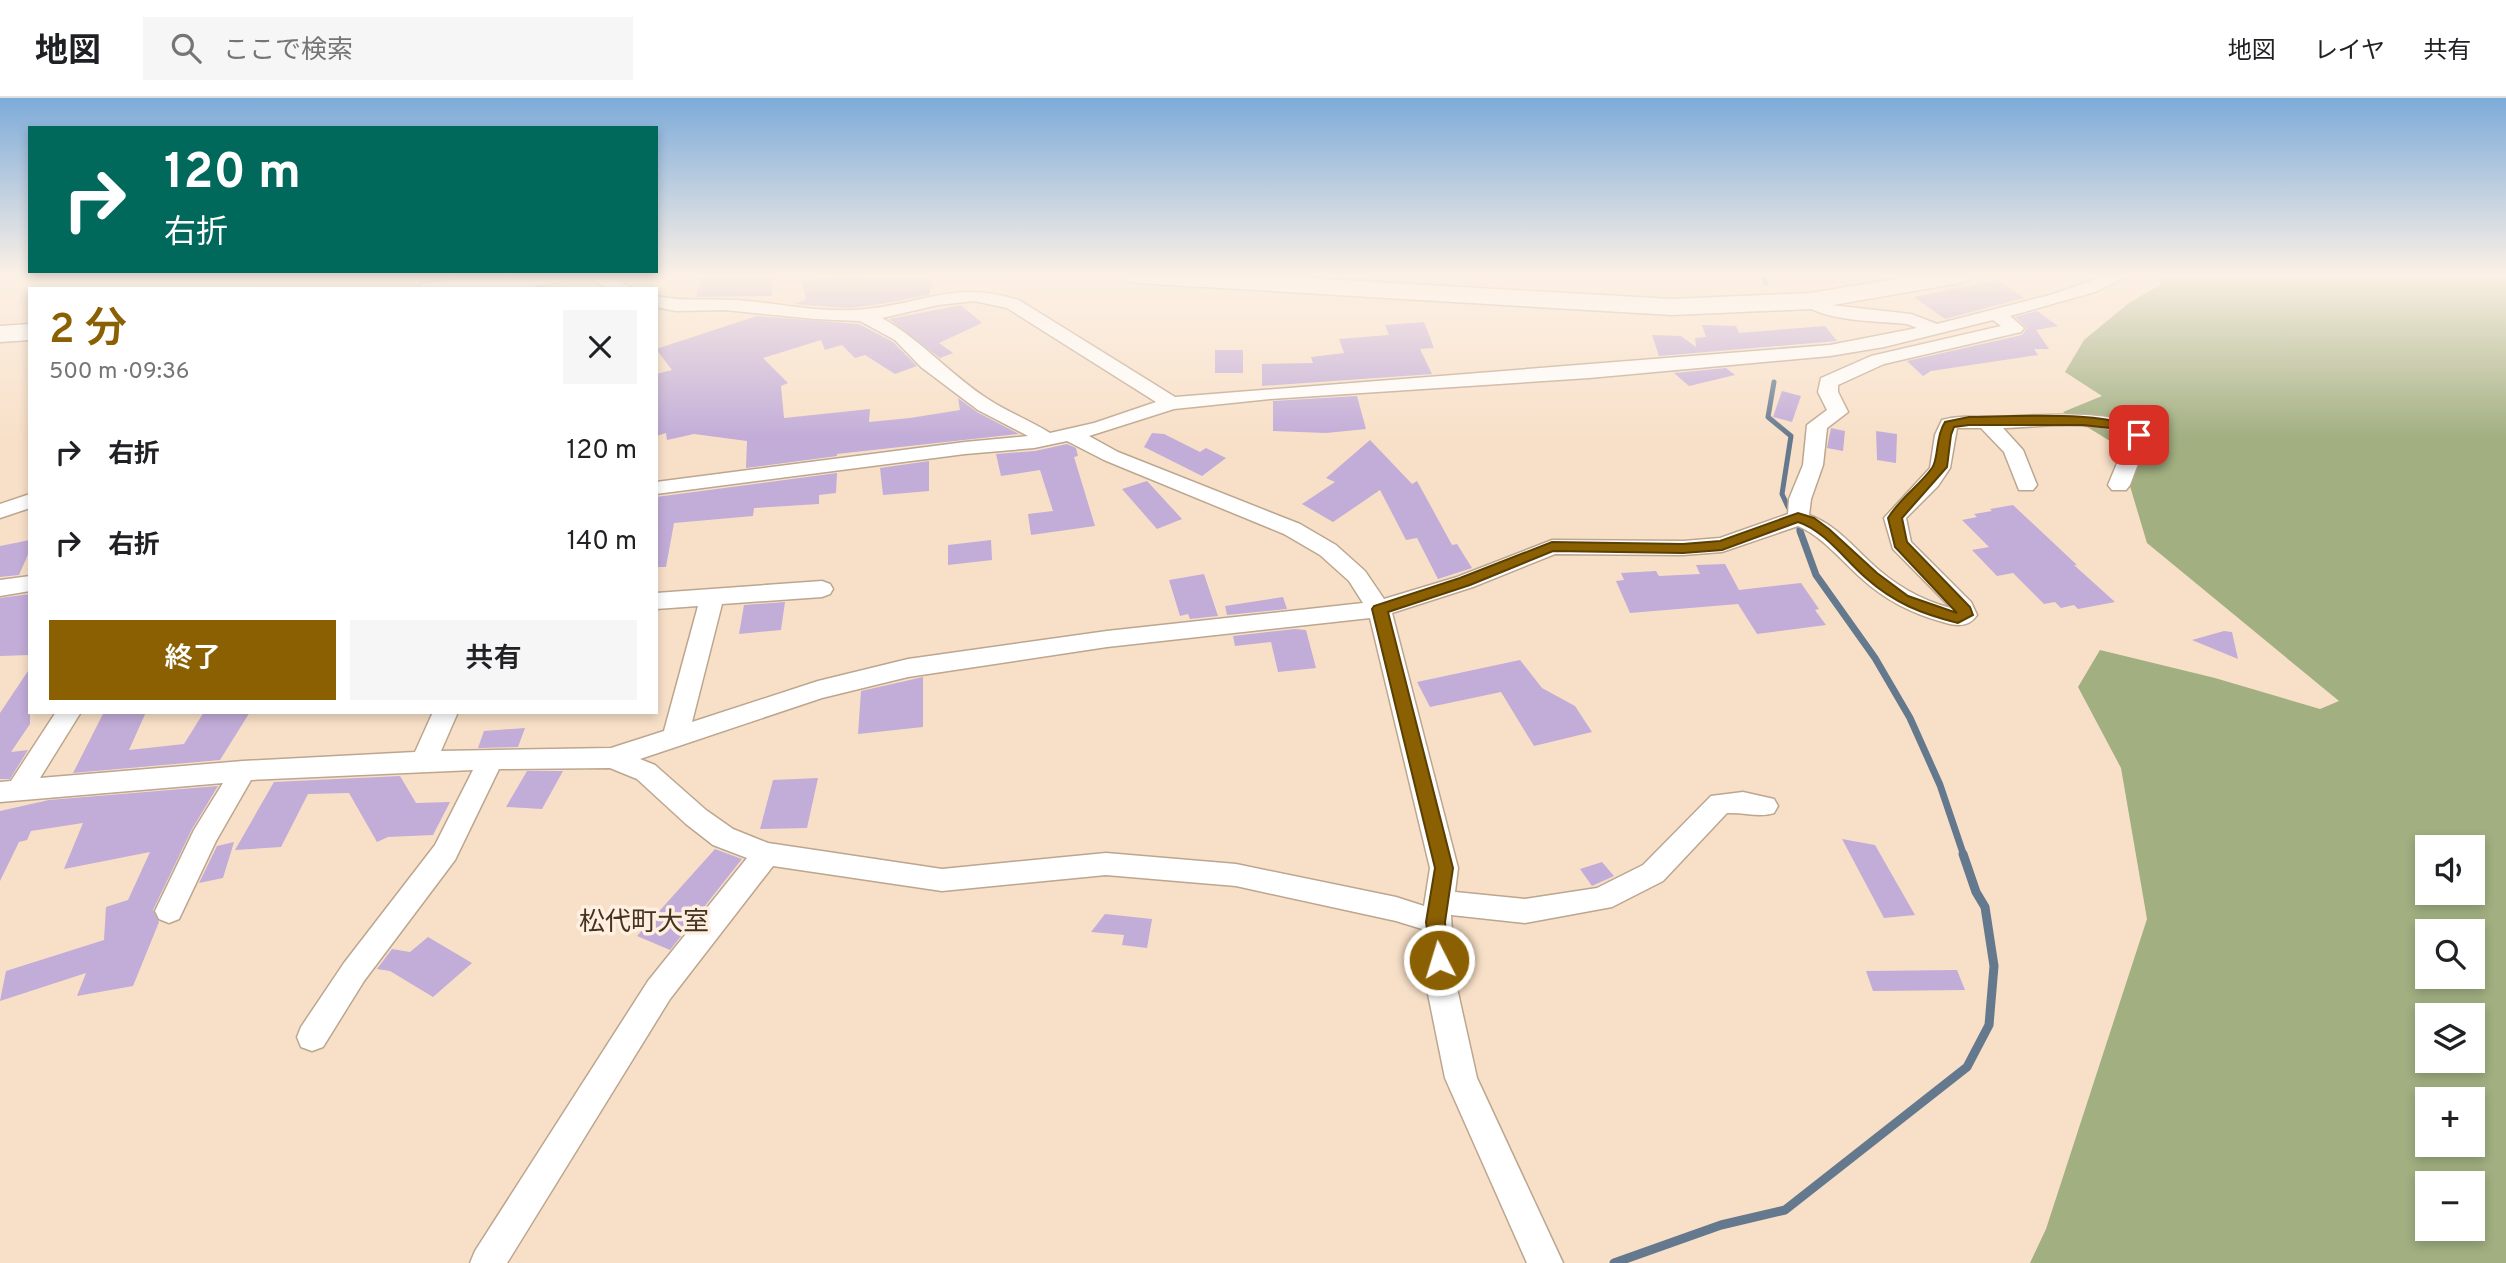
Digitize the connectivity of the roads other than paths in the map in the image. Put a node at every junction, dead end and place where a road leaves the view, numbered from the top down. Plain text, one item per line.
1 (891, 330) edge
2 (1055, 330) edge
3 (1928, 330) edge
4 (2005, 330) edge
5 (28, 332) edge
6 (0, 334) edge
7 (1171, 403) junction
8 (1987, 423) junction
9 (1069, 434) junction
10 (1046, 439) junction
11 (2026, 485) dead end
12 (2119, 485) dead end
13 (658, 488) edge
14 (28, 501) edge
15 (0, 511) edge
16 (1798, 517) junction
17 (28, 583) edge
18 (0, 588) edge
19 (822, 589) dead end
20 (712, 597) junction
21 (658, 601) edge
22 (1379, 609) junction
23 (67, 714) edge
24 (445, 714) edge
25 (676, 735) junction
26 (492, 758) junction
27 (612, 758) junction
28 (424, 761) junction
29 (243, 771) junction
30 (10, 790) edge
31 (1765, 806) dead end
32 (766, 854) junction
33 (169, 911) dead end
34 (1437, 912) junction
35 (312, 1037) dead end
36 (487, 1263) edge
37 (1546, 1263) edge

1 - 10 street
2 - 7 street
3 - 7 street
4 - 16 street
5 - 6 highway
7 - 9 street
8 - 11 street
8 - 12 street
8 - 16 street
9 - 10 street
9 - 22 street
10 - 13 street
14 - 15 street
16 - 22 street
17 - 18 street
19 - 20 street
20 - 21 street
20 - 25 street
22 - 25 street
22 - 34 street
23 - 30 street
24 - 28 street
25 - 27 street
26 - 27 street
26 - 28 street
26 - 35 street
27 - 32 street
28 - 29 street
29 - 30 street
29 - 33 street
31 - 34 street
32 - 34 street
32 - 36 street
34 - 37 street

